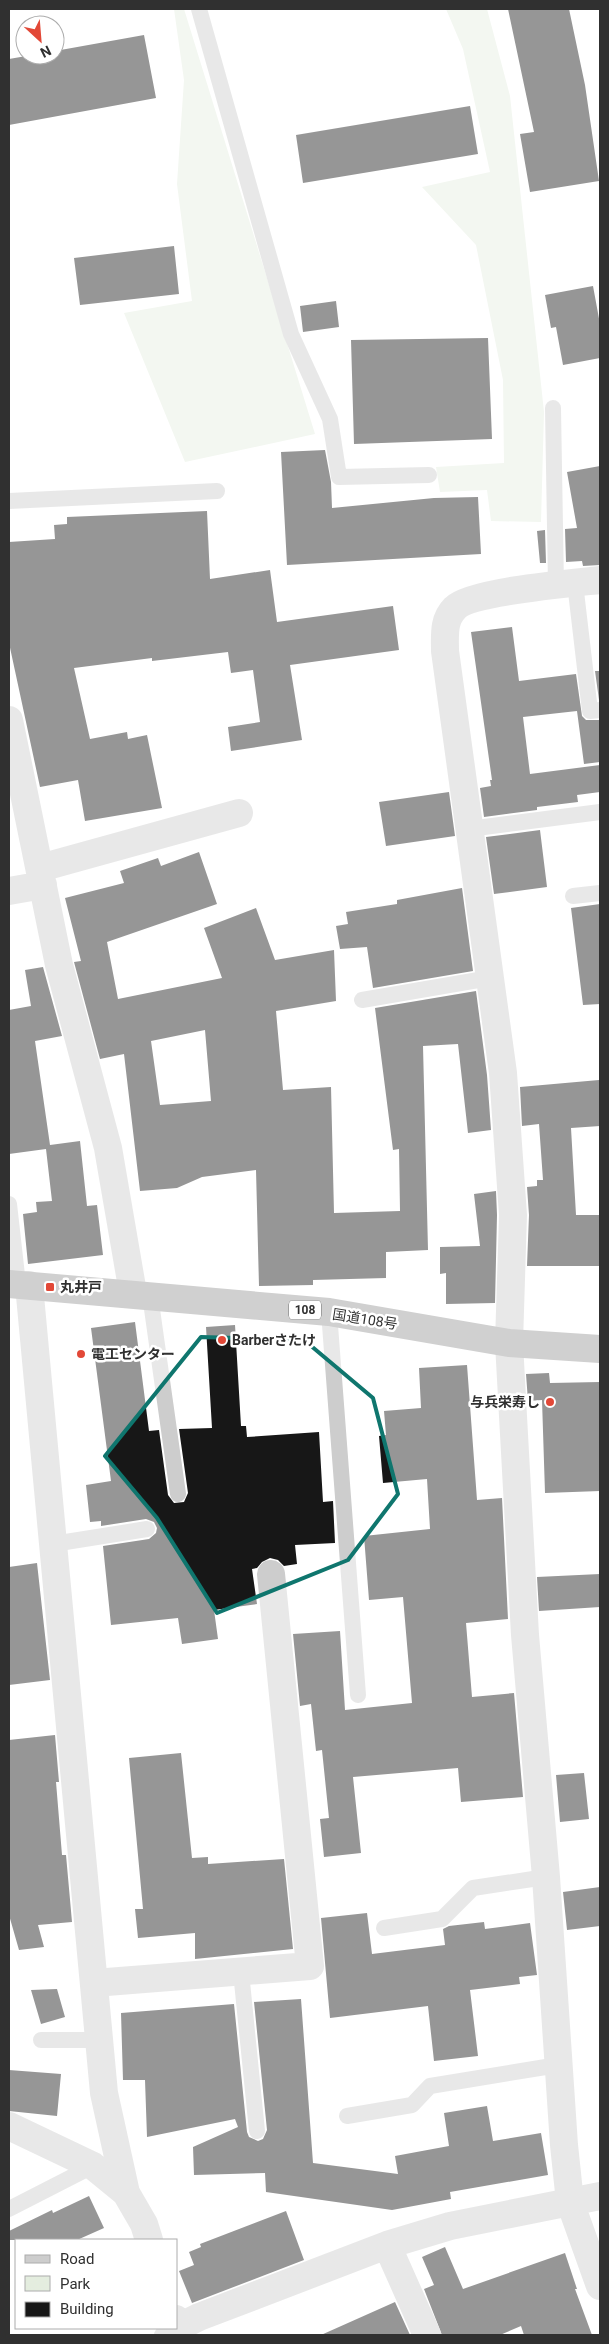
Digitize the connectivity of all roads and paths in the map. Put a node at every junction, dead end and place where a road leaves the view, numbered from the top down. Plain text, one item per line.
1 (198, 9) edge
2 (553, 408) dead end
3 (429, 474) dead end
4 (217, 491) dead end
5 (9, 501) edge
6 (577, 583) edge
7 (600, 710) edge
8 (9, 720) edge
9 (600, 812) edge
10 (239, 813) dead end
11 (469, 829) junction
12 (41, 877) junction
13 (9, 891) edge
14 (600, 893) edge
15 (573, 896) dead end
16 (490, 978) junction
17 (362, 1000) dead end
18 (9, 1204) edge
19 (19, 1284) edge
20 (141, 1294) junction
21 (329, 1312) junction
22 (509, 1343) junction
23 (600, 1349) edge
24 (178, 1494) dead end
25 (147, 1530) dead end
26 (53, 1544) junction
27 (271, 1574) dead end
28 (358, 1695) dead end
29 (546, 1877) junction
30 (384, 1928) dead end
31 (241, 1972) junction
32 (94, 1983) junction
33 (41, 2040) dead end
34 (99, 2040) junction
35 (558, 2065) junction
36 (347, 2116) dead end
37 (9, 2126) edge
38 (257, 2131) dead end
39 (93, 2166) junction
40 (126, 2193) junction
41 (600, 2196) edge
42 (570, 2202) junction
43 (9, 2209) edge
44 (149, 2239) edge
45 (387, 2245) junction
46 (600, 2286) edge
47 (185, 2327) edge
48 (427, 2335) edge

1 - 3 lane
2 - 6 lane
4 - 5 lane
6 - 7 lane
6 - 11 street
8 - 12 street
9 - 11 lane
10 - 12 street
11 - 16 street
12 - 13 street
12 - 20 street
14 - 15 lane
16 - 17 lane
16 - 22 street
18 - 19 lane
19 - 20 highway, 国道108号 / 108
19 - 26 street
20 - 21 highway, 国道108号 / 108
20 - 24 lane
21 - 22 highway, 国道108号 / 108
21 - 28 lane
22 - 23 highway, 国道108号 / 108
22 - 29 street
25 - 26 lane
26 - 32 street
27 - 31 street
29 - 30 lane
29 - 35 street
31 - 32 street
31 - 38 lane
32 - 34 street
33 - 34 lane
34 - 40 street
35 - 36 lane
35 - 42 street
37 - 39 street
39 - 40 street
39 - 43 lane
40 - 44 street
41 - 42 street
42 - 45 street
42 - 46 street
45 - 47 street
45 - 48 street

